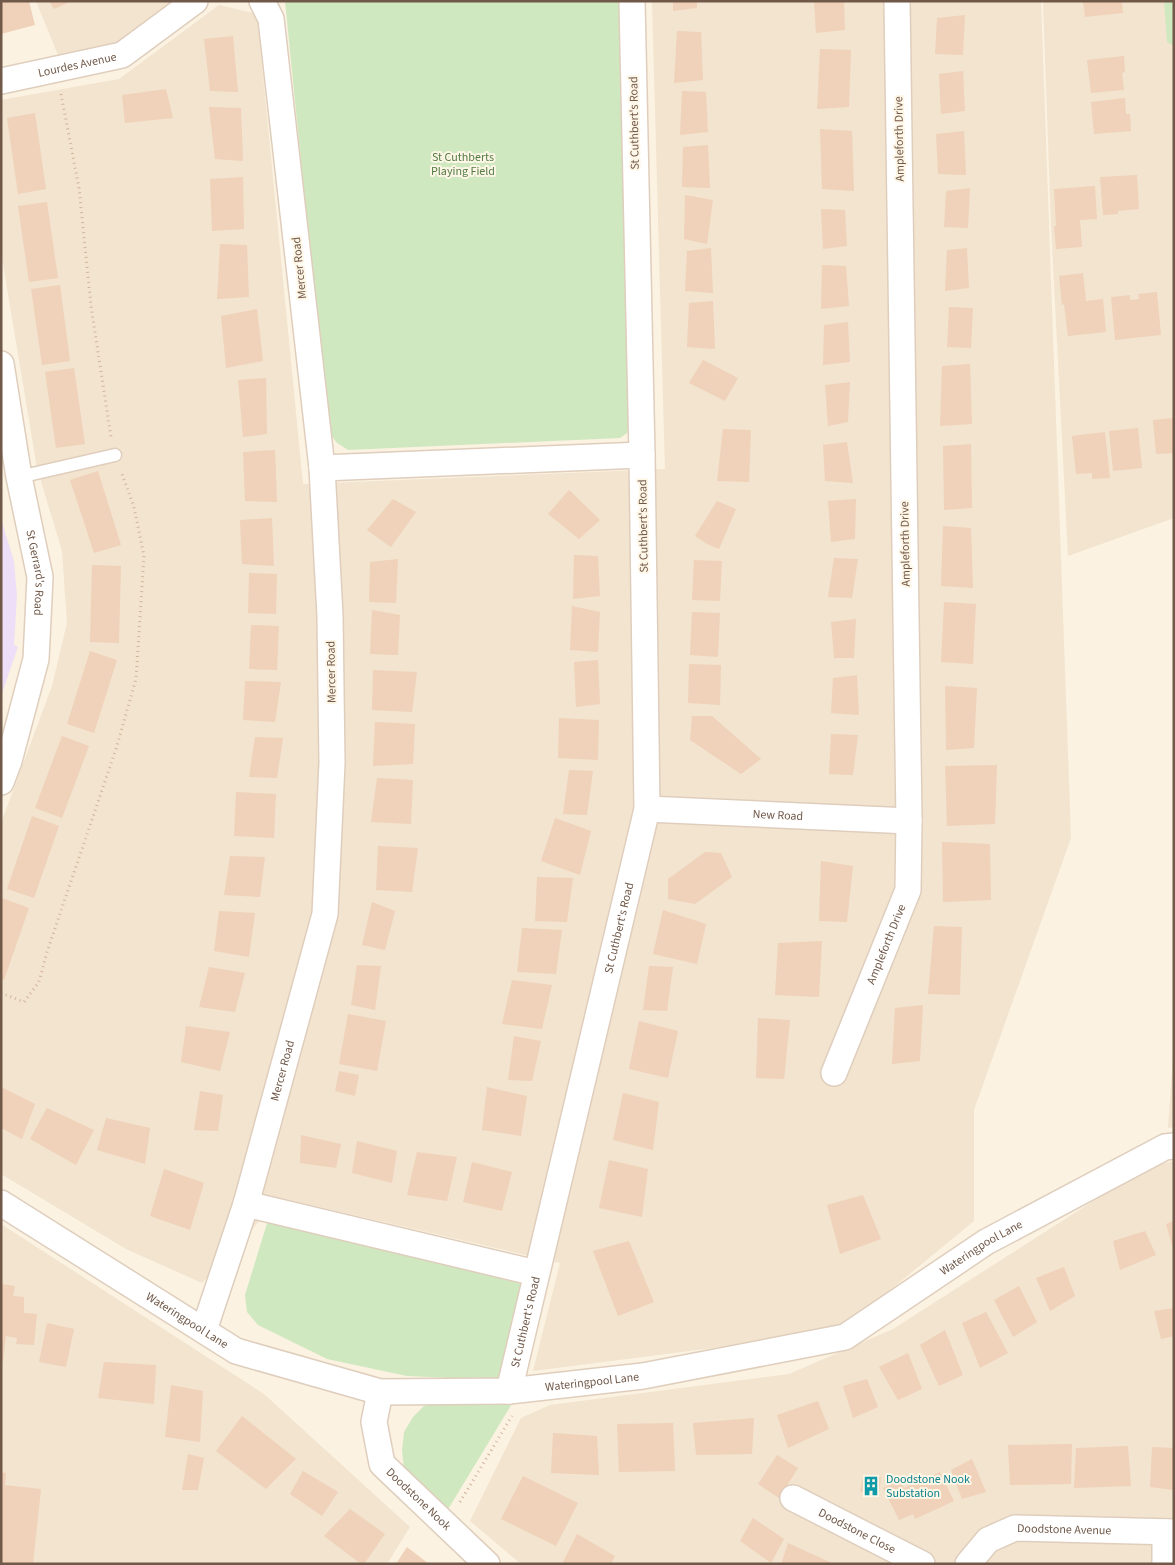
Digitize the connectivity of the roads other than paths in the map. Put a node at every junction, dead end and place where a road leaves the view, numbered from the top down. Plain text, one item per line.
1 (195, 1) edge
2 (262, 1) edge
3 (632, 1) edge
4 (897, 1) edge
5 (1, 81) edge
6 (1, 364) edge
7 (114, 455) road end
8 (642, 455) junction
9 (322, 468) junction
10 (19, 477) junction
11 (1, 782) edge
12 (647, 809) junction
13 (910, 820) junction
14 (834, 1073) dead end
15 (1174, 1146) edge
16 (1, 1203) edge
17 (246, 1204) junction
18 (536, 1273) junction
19 (204, 1330) junction
20 (519, 1390) junction
21 (380, 1392) junction
22 (794, 1498) dead end
23 (1169, 1532) edge
24 (488, 1564) edge
25 (922, 1564) edge
26 (968, 1564) edge
27 (1165, 1564) edge

1 - 5 street, Lourdes Avenue
2 - 9 street, Mercer Road
3 - 8 street, St Cuthbert's Road
4 - 13 street, Ampleforth Drive
6 - 10 street, St Gerrard's Road
7 - 10 lane
8 - 9 street
8 - 12 street, St Cuthbert's Road
9 - 17 street, Mercer Road
10 - 11 street, St Gerrard's Road
12 - 13 street, New Road
12 - 18 street, St Cuthbert's Road
13 - 14 street, Ampleforth Drive
15 - 20 street, Wateringpool Lane
16 - 19 street, Wateringpool Lane
17 - 18 street
17 - 19 street, Mercer Road
18 - 20 street, St Cuthbert's Road
19 - 21 street, Wateringpool Lane
20 - 21 street, Wateringpool Lane
21 - 24 street, Doodstone Nook
22 - 25 street, Doodstone Close
23 - 26 street, Doodstone Avenue
23 - 27 street

